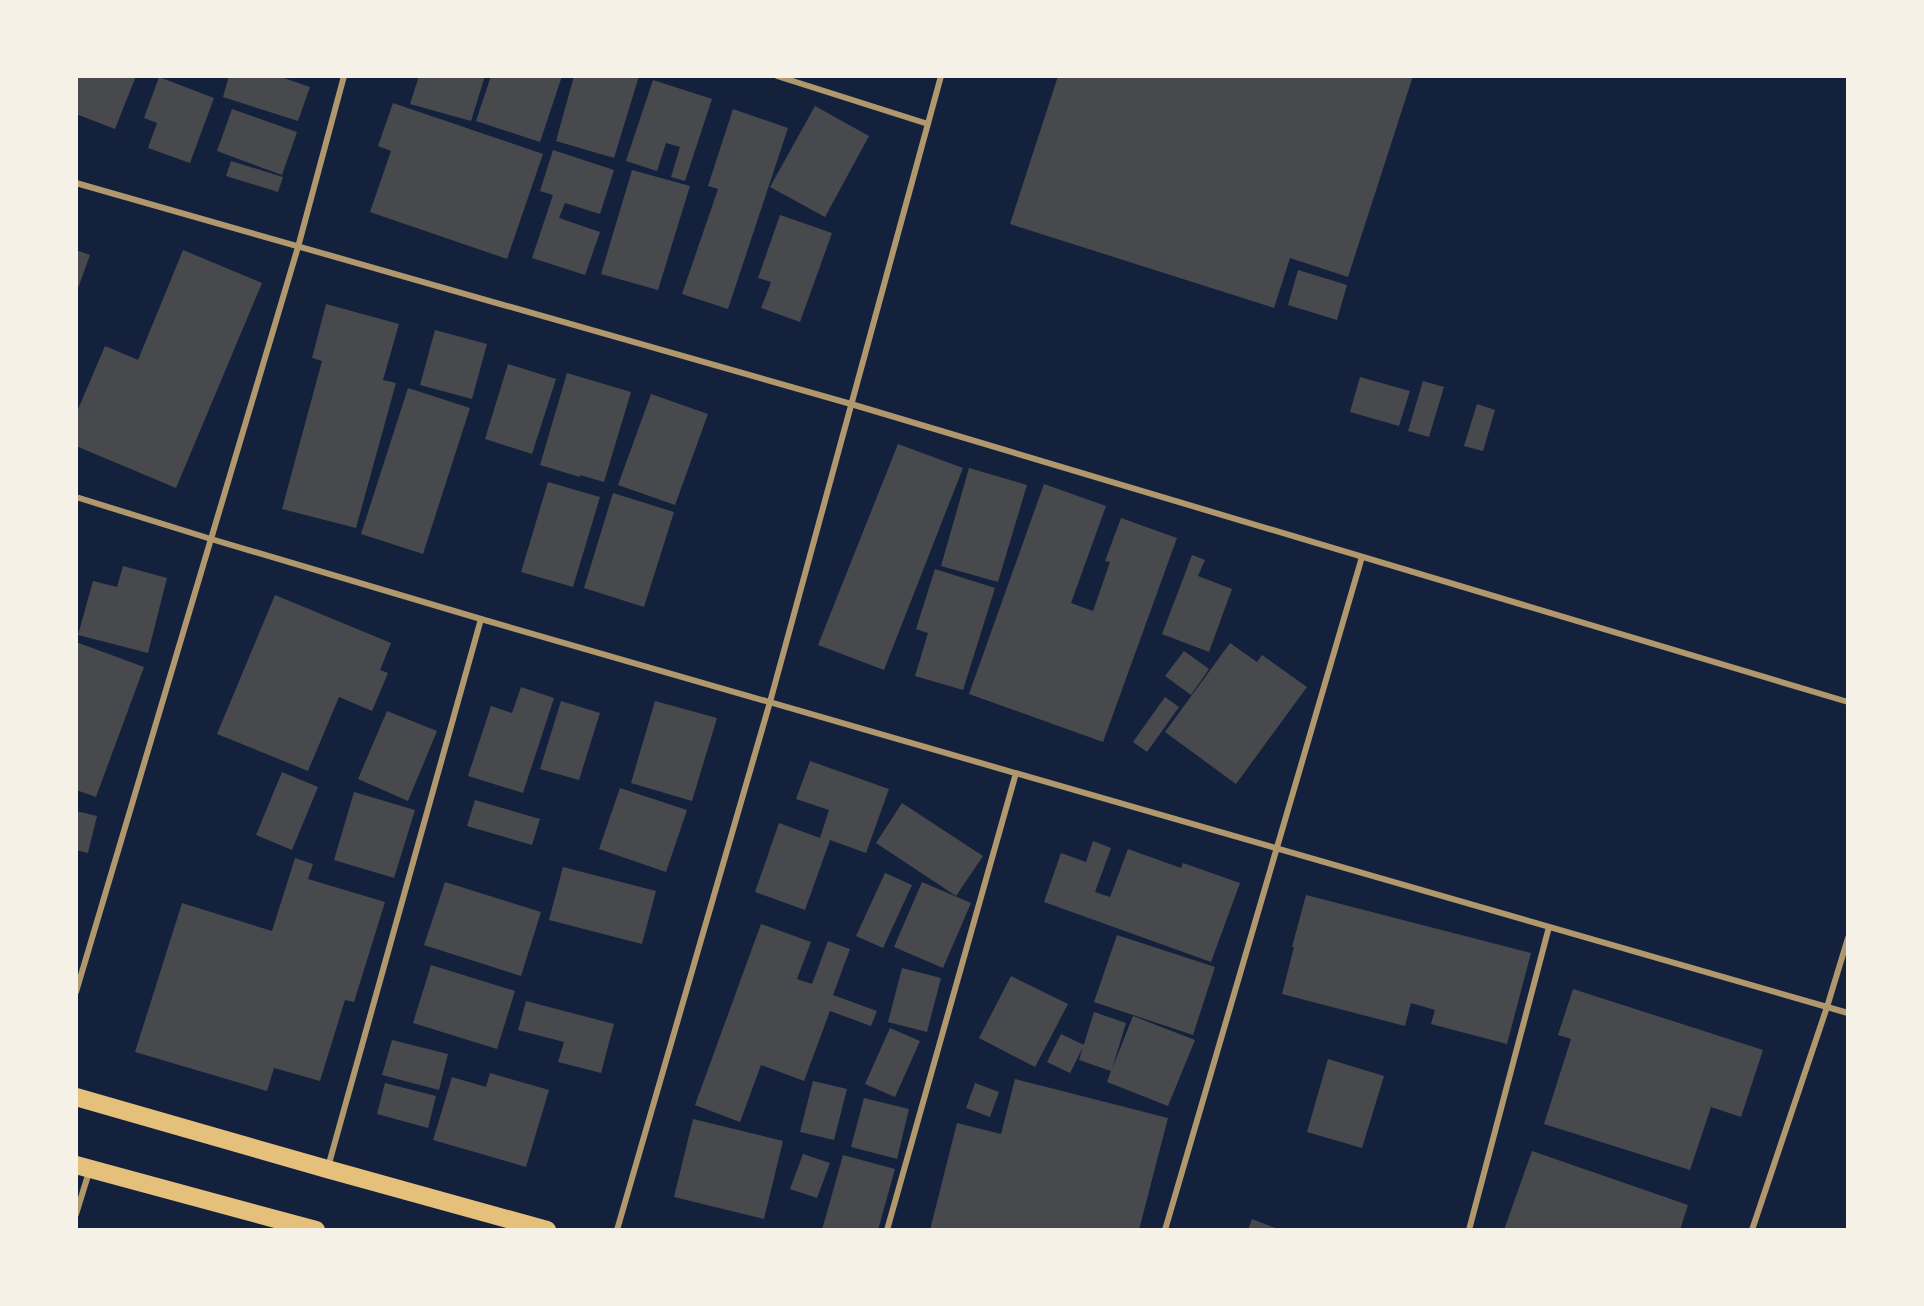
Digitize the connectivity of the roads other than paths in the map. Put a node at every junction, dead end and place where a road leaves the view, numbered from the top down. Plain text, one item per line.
1 (344, 76) edge
2 (777, 76) edge
3 (941, 76) edge
4 (928, 124) junction
5 (76, 183) edge
6 (298, 247) junction
7 (851, 404) junction
8 (76, 497) edge
9 (211, 540) junction
10 (1362, 557) junction
11 (482, 619) junction
12 (770, 702) junction
13 (1848, 702) edge
14 (1016, 773) junction
15 (1276, 848) junction
16 (1549, 927) junction
17 (1848, 938) edge
18 (76, 992) edge
19 (1827, 1007) junction
20 (1848, 1012) edge
21 (76, 1097) edge
22 (83, 1167) edge
23 (327, 1169) junction
24 (76, 1214) edge
25 (316, 1230) edge
26 (547, 1230) edge
27 (616, 1230) edge
28 (887, 1230) edge
29 (1165, 1230) edge
30 (1469, 1230) edge
31 (1752, 1230) edge

1 - 6 street
2 - 4 street
3 - 4 street
4 - 7 street
5 - 6 street
6 - 7 street
6 - 9 street
7 - 10 street
7 - 12 street
8 - 9 street
9 - 11 street
9 - 18 street
10 - 13 street
10 - 15 street
11 - 12 street
11 - 23 street
12 - 14 street
12 - 27 street
14 - 15 street
14 - 28 street
15 - 16 street
15 - 29 street
16 - 19 street
16 - 30 street
17 - 19 street
19 - 20 street
19 - 31 street
21 - 23 highway
22 - 24 street
22 - 25 highway
23 - 26 highway

